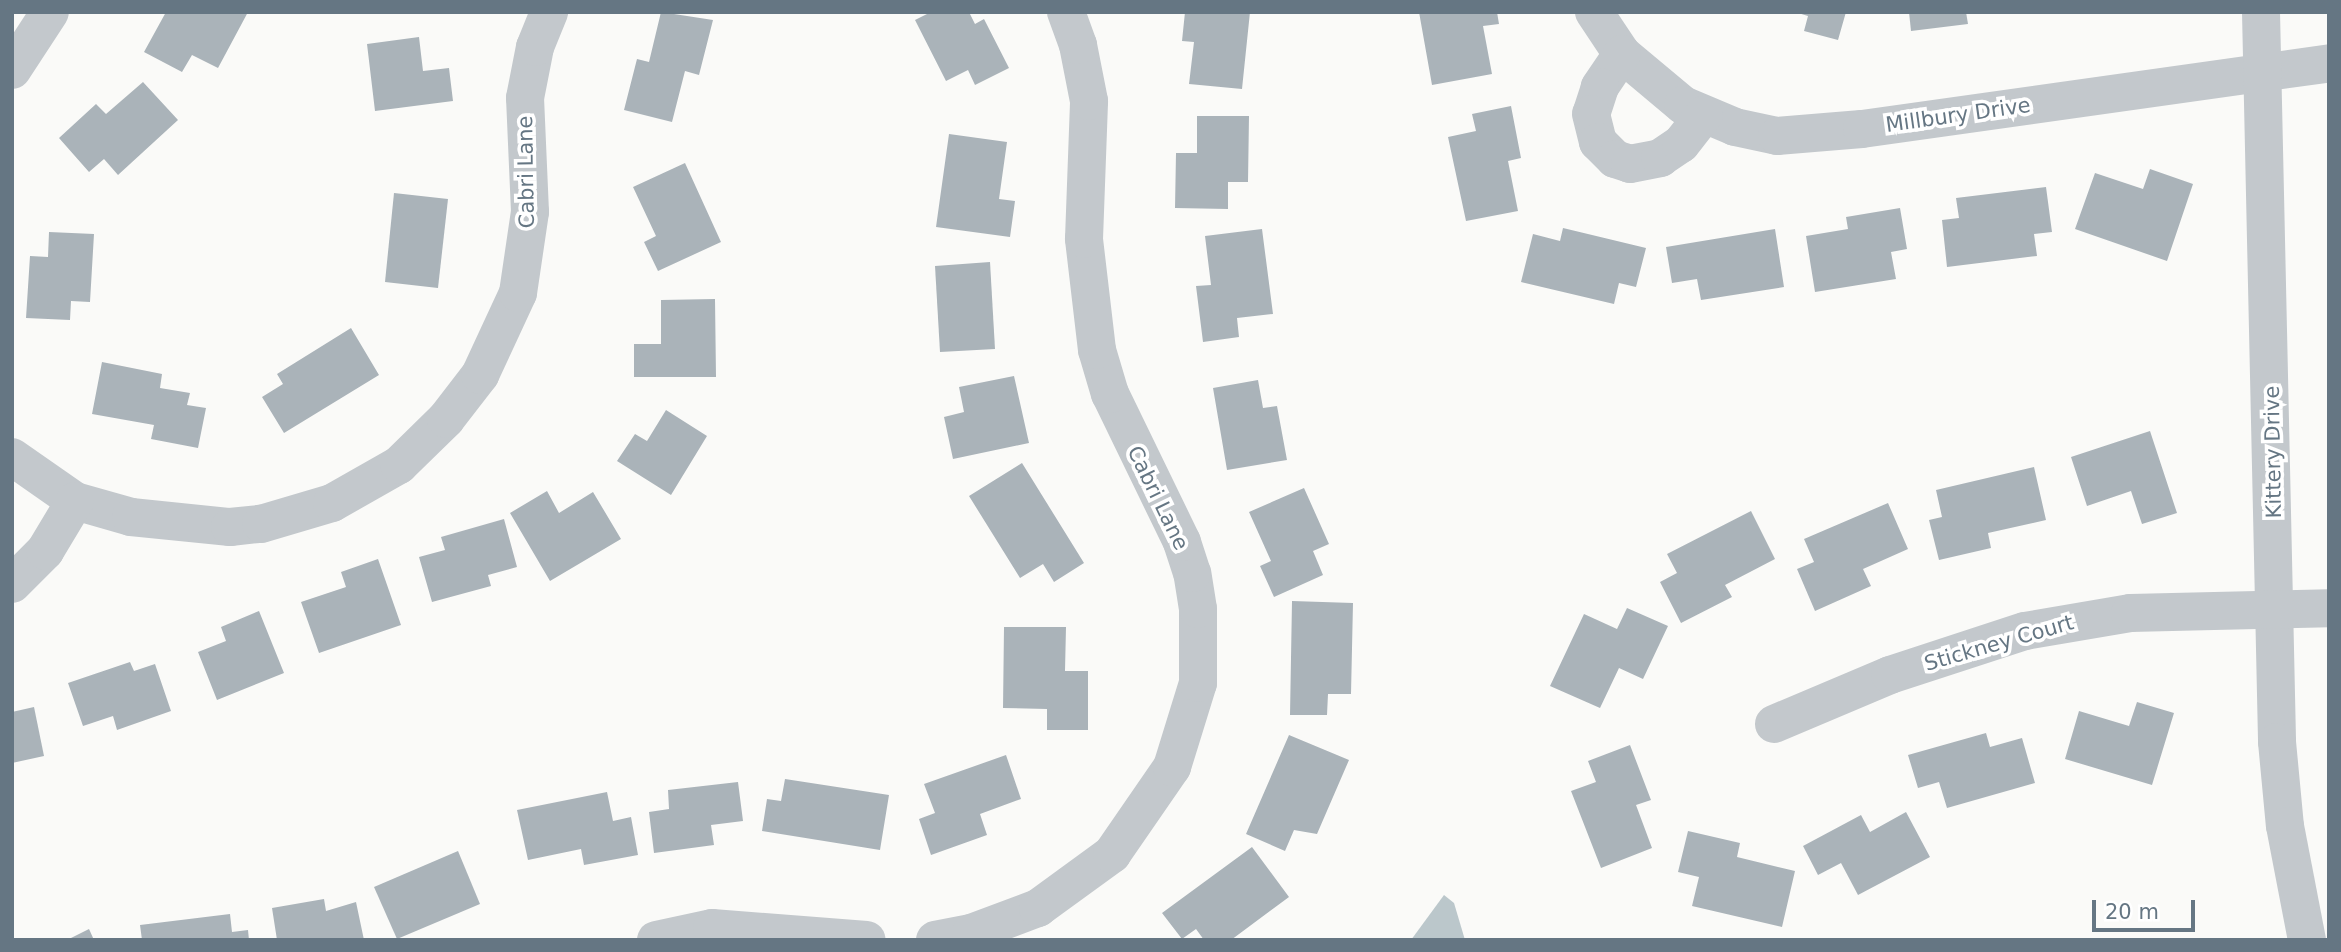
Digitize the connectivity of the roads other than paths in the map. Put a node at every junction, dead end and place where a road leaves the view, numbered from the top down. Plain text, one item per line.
1 (50, 12) edge
2 (549, 12) edge
3 (1066, 12) edge
4 (1594, 12) edge
5 (2261, 12) edge
6 (1622, 54) junction
7 (2329, 63) edge
8 (12, 69) edge
9 (2265, 72) junction
10 (1703, 116) junction
11 (12, 457) edge
12 (75, 501) junction
13 (12, 584) edge
14 (2276, 608) junction
15 (2329, 608) edge
16 (1774, 724) dead end
17 (656, 940) edge
18 (867, 940) edge
19 (935, 940) edge
20 (2307, 940) edge

1 - 8 street
2 - 12 street, Cabri Lane
3 - 19 street, Cabri Lane
4 - 6 street, Millbury Drive
5 - 9 street, Kittery Drive
6 - 10 street, Millbury Drive
6 - 10 street
7 - 9 street, Millbury Drive
9 - 10 street, Millbury Drive
9 - 14 street, Kittery Drive
11 - 12 street, Cabri Lane
12 - 13 street
14 - 15 street, Stickney Court
14 - 16 street, Stickney Court
14 - 20 street, Kittery Drive
17 - 18 street

